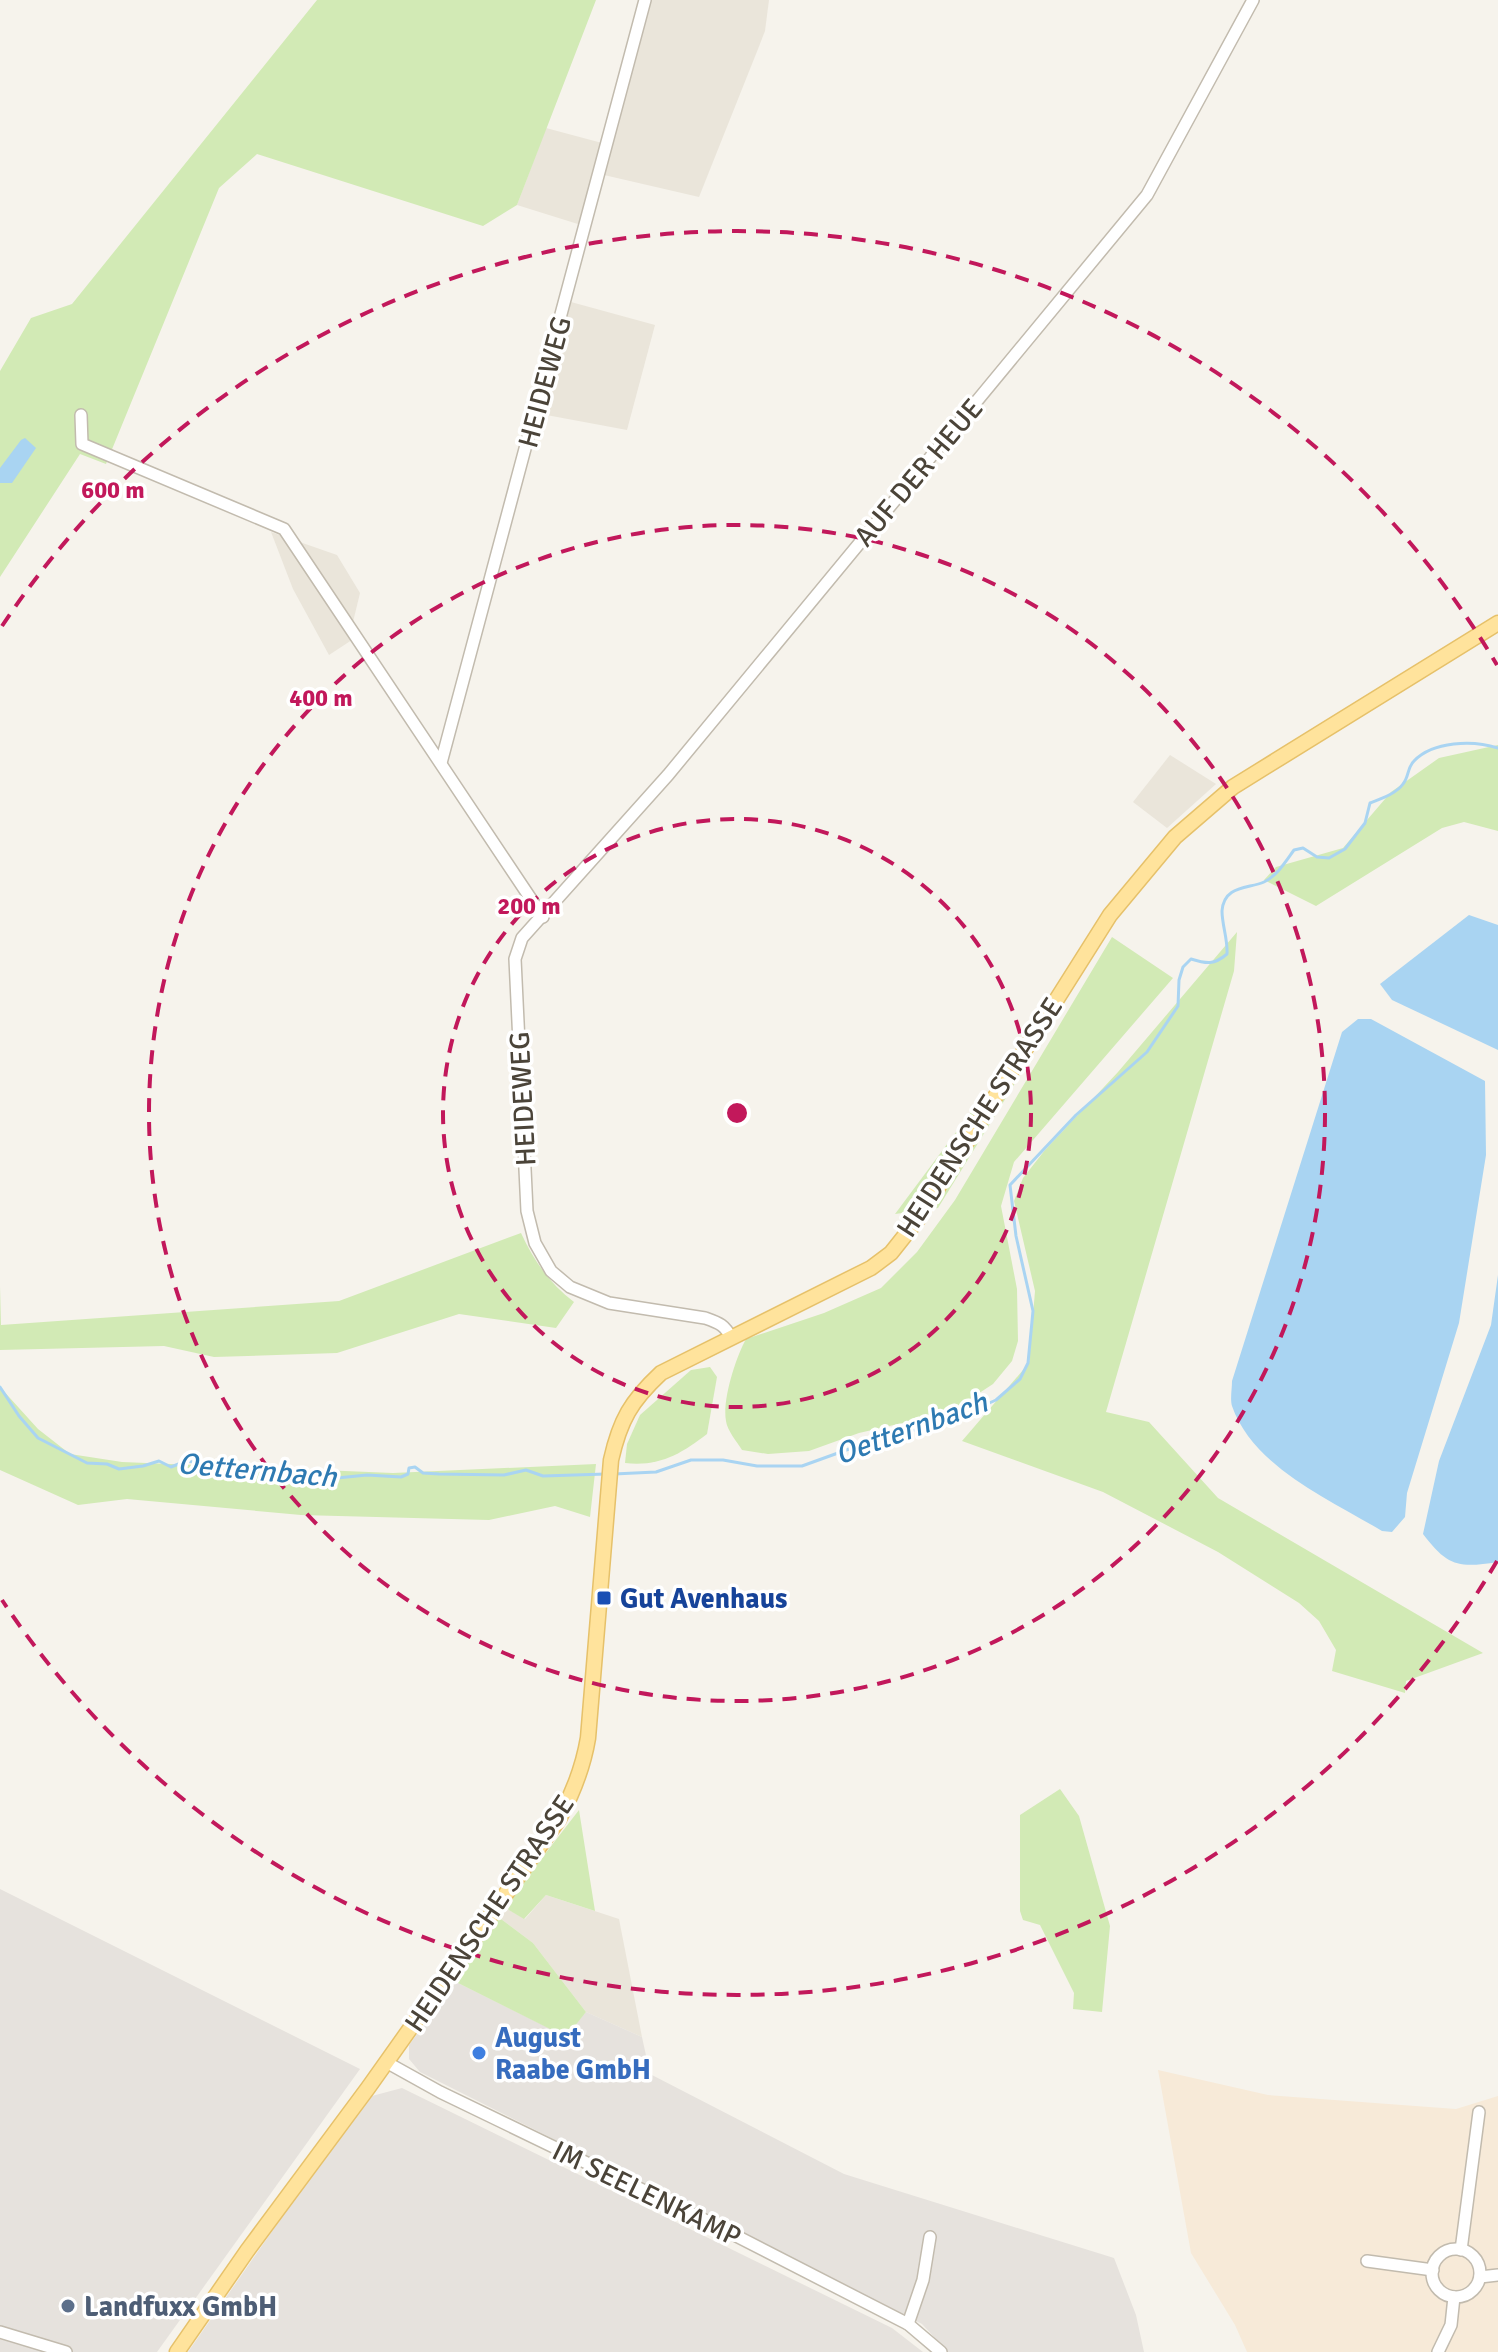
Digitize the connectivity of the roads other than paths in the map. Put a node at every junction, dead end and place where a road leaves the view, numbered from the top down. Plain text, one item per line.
1 (645, 0) edge
2 (1253, 0) edge
3 (81, 415) dead end
4 (1498, 623) edge
5 (441, 763) junction
6 (543, 917) junction
7 (731, 1338) junction
8 (386, 2062) junction
9 (1479, 2112) dead end
10 (930, 2237) dead end
11 (1461, 2250) junction
12 (1367, 2261) dead end
13 (1433, 2270) junction
14 (1498, 2275) edge
15 (1480, 2277) junction
16 (1454, 2297) junction
17 (908, 2324) junction
18 (0, 2332) edge
19 (66, 2352) edge
20 (177, 2352) edge
21 (941, 2352) edge
22 (1438, 2352) edge

1 - 5 street, HEIDEWEG
2 - 6 street, AUF DER HEUE
3 - 5 street
4 - 7 main road, HEIDENSCHE STRASSE
5 - 6 street
6 - 7 street, HEIDEWEG
7 - 8 main road, HEIDENSCHE STRASSE
8 - 17 street, IM SEELENKAMP
8 - 20 main road, HEIDENSCHE STRASSE
9 - 11 street
10 - 17 street
11 - 13 street
11 - 15 street
12 - 13 street
13 - 16 street
14 - 15 street
15 - 16 street
16 - 22 street
17 - 21 street, IM SEELENKAMP
18 - 19 street

